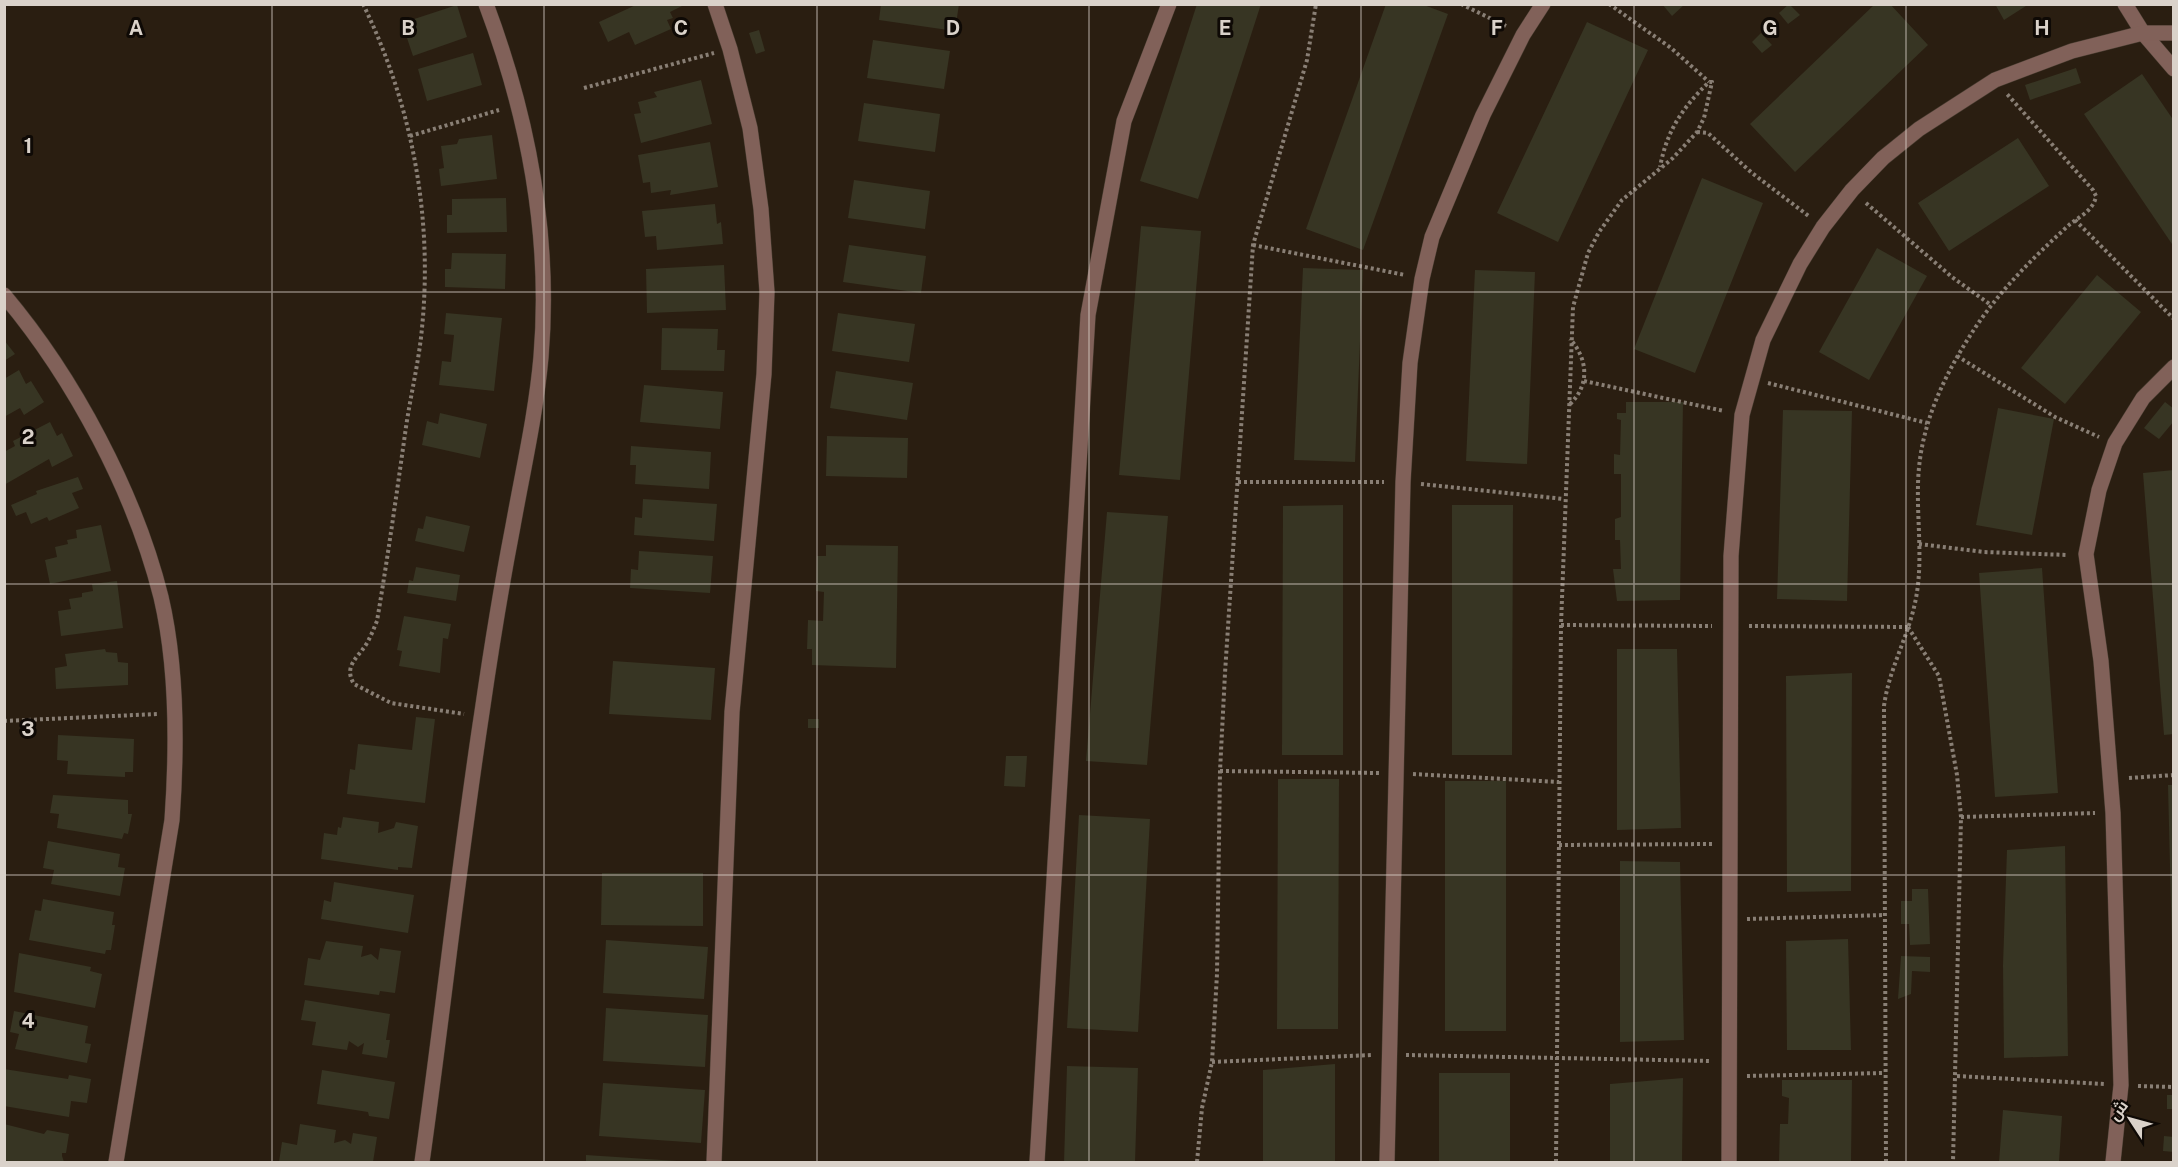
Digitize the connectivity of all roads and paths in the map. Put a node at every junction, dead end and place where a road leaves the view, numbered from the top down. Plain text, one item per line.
1 (363, 4) edge
2 (486, 4) edge
3 (715, 4) edge
4 (1169, 4) edge
5 (1316, 4) edge
6 (1461, 4) edge
7 (1543, 4) edge
8 (1609, 4) edge
9 (2125, 4) edge
10 (2143, 33) junction
11 (2174, 33) edge
12 (1523, 35) junction
13 (730, 49) junction
14 (2174, 69) edge
15 (1995, 80) junction
16 (1709, 82) junction
17 (584, 88) dead end
18 (518, 105) junction
19 (1697, 132) junction
20 (411, 136) junction
21 (1660, 167) junction
22 (1852, 190) junction
23 (2075, 220) junction
24 (1822, 227) junction
25 (1253, 245) junction
26 (1422, 279) junction
27 (4, 295) edge
28 (1991, 305) junction
29 (2174, 320) edge
30 (1570, 339) junction
31 (1957, 356) junction
32 (2174, 367) edge
33 (1752, 379) junction
34 (1584, 381) junction
35 (1569, 405) junction
36 (1742, 415) junction
37 (1927, 423) junction
38 (2115, 443) junction
39 (1919, 544) junction
40 (2086, 554) junction
41 (1908, 627) junction
42 (173, 713) junction
43 (481, 717) junction
44 (4, 721) edge
45 (2174, 775) edge
46 (2112, 779) junction
47 (2113, 813) junction
48 (1961, 817) junction
49 (1730, 843) junction
50 (1559, 844) junction
51 (1884, 915) junction
52 (1730, 920) junction
53 (1389, 1054) junction
54 (1557, 1058) junction
55 (1212, 1062) junction
56 (1730, 1069) junction
57 (1884, 1073) junction
58 (1957, 1076) junction
59 (2121, 1085) junction
60 (2174, 1086) edge
61 (116, 1162) edge
62 (422, 1162) edge
63 (714, 1162) edge
64 (1037, 1162) edge
65 (1197, 1162) edge
66 (1387, 1162) edge
67 (1556, 1162) edge
68 (1729, 1162) edge
69 (1886, 1162) edge
70 (1953, 1162) edge
71 (2113, 1162) edge

1 - 20 path
2 - 18 street
3 - 13 street
4 - 64 street
5 - 25 path
6 - 12 path
7 - 12 street
8 - 16 path
9 - 10 street
10 - 11 street
10 - 14 street
10 - 15 street
12 - 26 street
13 - 17 path
13 - 63 street
15 - 22 street
15 - 23 path
16 - 19 path
16 - 21 path
18 - 20 path
18 - 43 street
19 - 21 path
19 - 24 path
20 - 43 path
21 - 30 path
22 - 24 street
22 - 28 path
23 - 28 path
23 - 29 path
24 - 33 street
25 - 26 path
25 - 55 path
26 - 53 street
27 - 42 street
28 - 31 path
30 - 34 path
30 - 35 path
31 - 37 path
31 - 38 path
32 - 38 street
33 - 36 street
33 - 37 path
34 - 35 path
34 - 36 path
35 - 50 path
36 - 49 street
37 - 39 path
38 - 40 street
39 - 40 path
39 - 41 path
40 - 46 street
41 - 48 path
41 - 51 path
42 - 44 path
42 - 61 street
43 - 62 street
45 - 46 path
46 - 47 street
47 - 48 path
47 - 59 street
48 - 58 path
49 - 50 path
49 - 52 street
50 - 54 path
51 - 52 path
51 - 57 path
52 - 56 street
53 - 54 path
53 - 55 path
53 - 66 street
54 - 56 path
54 - 67 path
55 - 65 path
56 - 57 path
56 - 68 street
57 - 69 path
58 - 59 path
58 - 70 path
59 - 60 path
59 - 71 street

